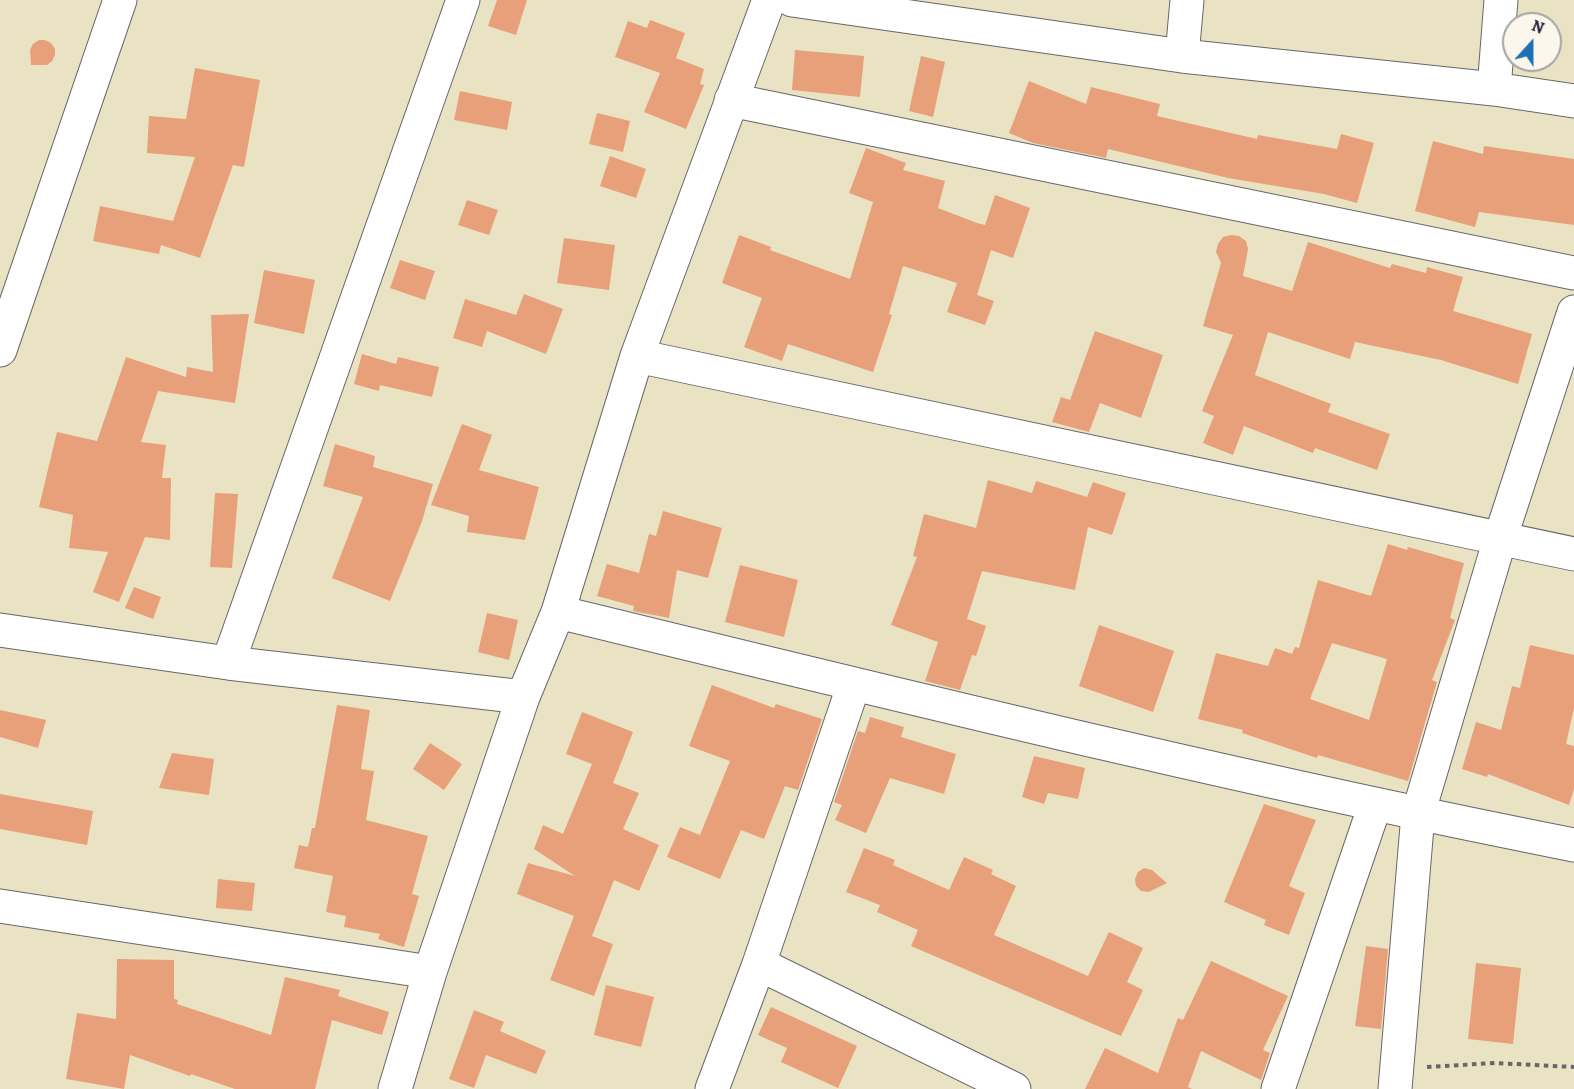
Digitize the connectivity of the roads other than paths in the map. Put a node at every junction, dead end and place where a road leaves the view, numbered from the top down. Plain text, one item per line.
1 (120, 0) edge
2 (463, 0) edge
3 (769, 0) edge
4 (792, 0) edge
5 (1187, 0) edge
6 (1501, 0) edge
7 (1182, 56) junction
8 (1494, 89) junction
9 (731, 100) junction
10 (1574, 101) edge
11 (1574, 273) edge
12 (1574, 312) edge
13 (0, 350) edge
14 (637, 357) junction
15 (1500, 539) junction
16 (1574, 554) edge
17 (558, 612) junction
18 (0, 630) edge
19 (228, 663) junction
20 (854, 684) junction
21 (523, 697) junction
22 (1375, 805) junction
23 (1418, 814) junction
24 (1574, 845) edge
25 (0, 906) edge
26 (759, 964) junction
27 (430, 972) junction
28 (1396, 1079) edge
29 (395, 1089) edge
30 (712, 1089) edge
31 (1014, 1089) edge
32 (1278, 1089) edge

1 - 13 street
2 - 19 street
3 - 9 street
4 - 7 street
5 - 7 street
6 - 8 street
7 - 8 street
8 - 10 street
9 - 11 street
9 - 14 street
12 - 15 street
14 - 15 street
14 - 17 street
15 - 16 street
15 - 23 street
17 - 20 street
17 - 21 street
18 - 19 street
19 - 21 street
20 - 22 street
20 - 26 street
21 - 27 street
22 - 23 street
22 - 32 street
23 - 24 street
23 - 28 street
25 - 27 street
26 - 30 street
26 - 31 street
27 - 29 street

